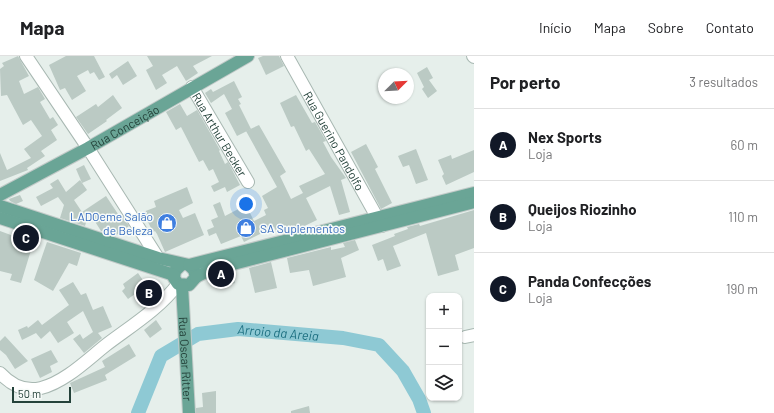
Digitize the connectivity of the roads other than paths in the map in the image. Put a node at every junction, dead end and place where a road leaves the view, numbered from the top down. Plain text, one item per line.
1 (26, 56) edge
2 (248, 56) edge
3 (287, 56) edge
4 (192, 87) junction
5 (88, 148) junction
6 (248, 182) dead end
7 (474, 193) edge
8 (0, 194) edge
9 (474, 202) edge
10 (0, 206) edge
11 (0, 218) edge
12 (380, 221) junction
13 (97, 244) junction
14 (158, 258) junction
15 (186, 265) junction
16 (184, 281) junction
17 (0, 373) edge
18 (189, 413) edge

1 - 5 street
2 - 4 main road, Rua Conceição
3 - 12 street, Rua Guerino Pandolfo
4 - 5 main road, Rua Conceição
4 - 6 street, Rua Arthur Becker
5 - 8 main road, Rua Conceição
5 - 14 street
7 - 12 main road
9 - 12 main road
10 - 13 main road
11 - 13 main road
12 - 15 main road
12 - 16 main road
13 - 14 main road
13 - 16 main road
14 - 15 main road
15 - 16 main road
15 - 16 main road
16 - 17 street
16 - 18 main road, Rua Oscar Ritter

